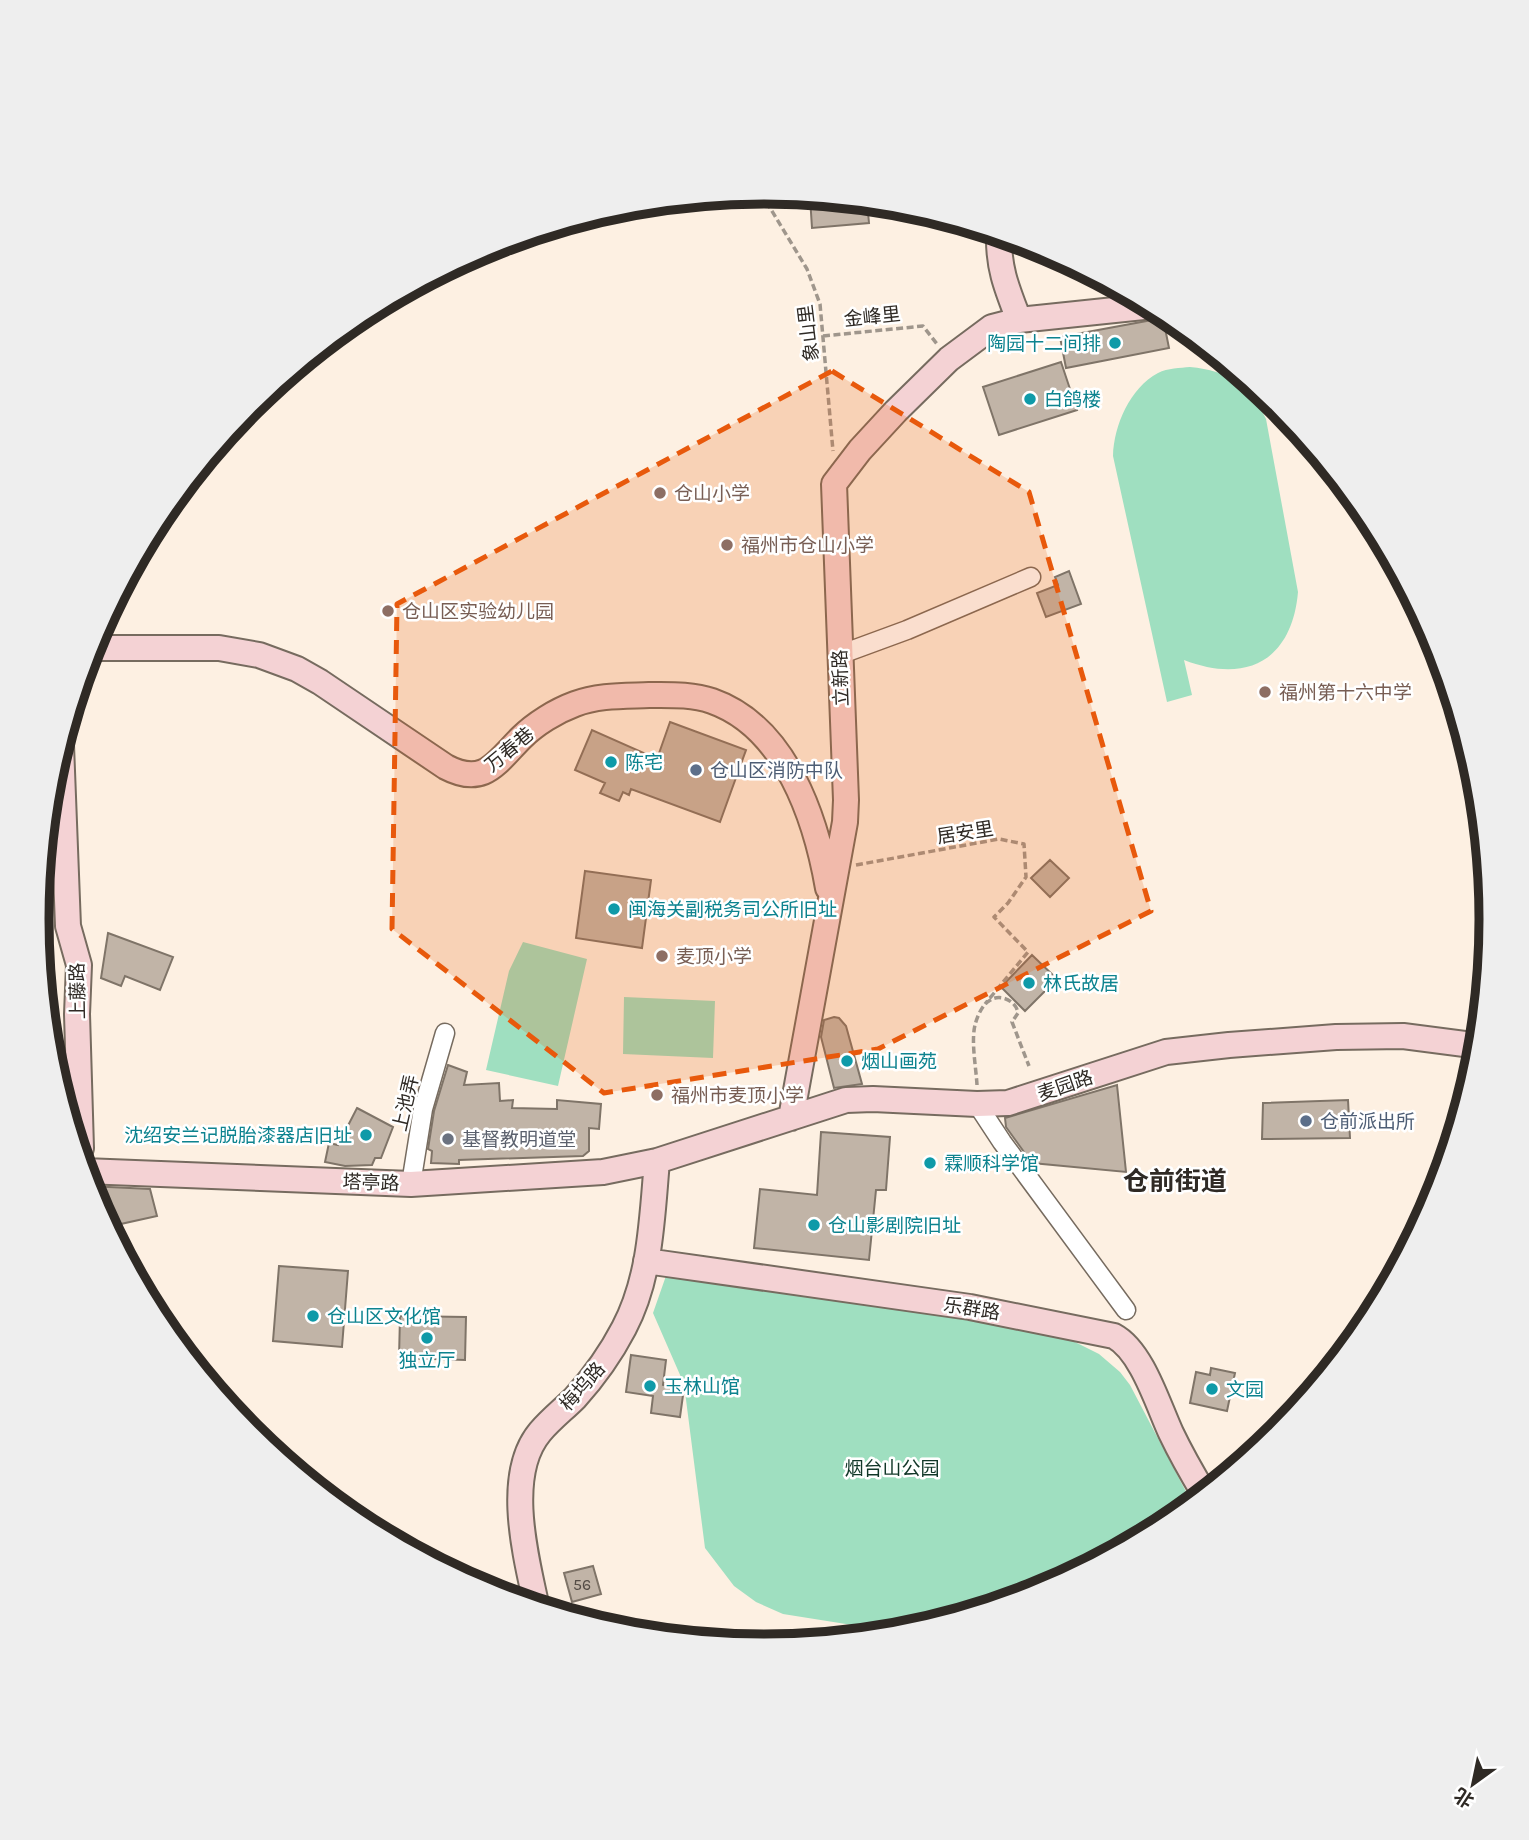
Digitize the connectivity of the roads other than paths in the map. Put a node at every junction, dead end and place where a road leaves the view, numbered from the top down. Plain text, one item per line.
1 (999, 244) edge
2 (1135, 308) edge
3 (1019, 320) junction
4 (1031, 577) dead end
5 (102, 648) edge
6 (839, 655) junction
7 (62, 783) edge
8 (53, 848) edge
9 (831, 903) junction
10 (445, 1033) dead end
11 (1469, 1044) edge
12 (68, 1081) edge
13 (977, 1104) junction
14 (791, 1118) junction
15 (80, 1129) edge
16 (657, 1161) junction
17 (95, 1171) edge
18 (411, 1184) junction
19 (646, 1262) junction
20 (1126, 1310) dead end
21 (1201, 1487) edge
22 (535, 1598) edge

1 - 3 street
2 - 3 street
3 - 6 street, 立新路
4 - 6 street
5 - 9 street, 万春巷
6 - 9 street, 立新路
7 - 15 street, 上藤路
8 - 12 street
9 - 14 street, 立新路
10 - 18 street, 上池弄
11 - 13 street, 麦园路
13 - 14 street, 麦园路
13 - 20 street
14 - 16 street, 麦园路
16 - 18 street, 塔亭路
16 - 19 street, 梅坞路
17 - 18 street, 塔亭路
19 - 21 street, 乐群路
19 - 22 street, 梅坞路

